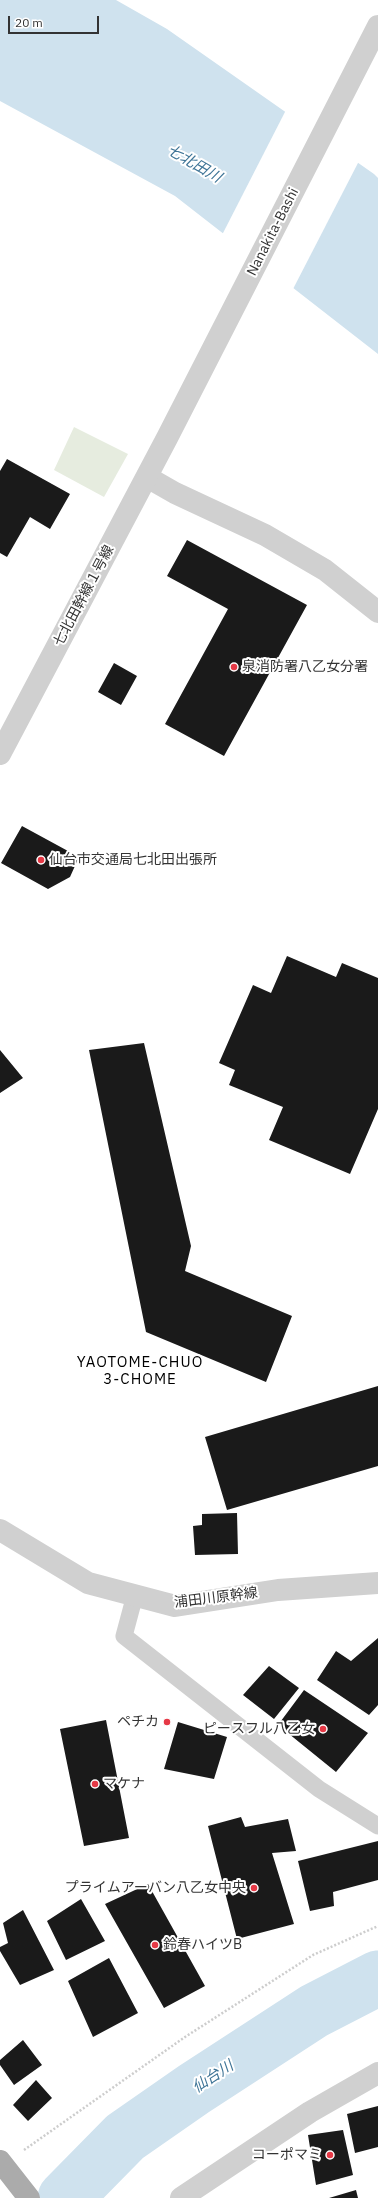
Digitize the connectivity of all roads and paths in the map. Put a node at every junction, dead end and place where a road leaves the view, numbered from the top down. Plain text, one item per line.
1 (378, 26) edge
2 (167, 438) joint
3 (147, 477) junction
4 (378, 612) edge
5 (0, 754) edge
6 (0, 1530) edge
7 (378, 1583) edge
8 (135, 1595) junction
9 (378, 1826) edge
10 (378, 1926) edge
11 (378, 2073) edge
12 (21, 2153) dead end
13 (0, 2161) edge
14 (29, 2198) edge
15 (181, 2198) edge

1 - 2 street, Nanakita-Bashi
2 - 3 street, 七北田幹線１号線
3 - 4 street
3 - 5 street, 七北田幹線１号線
6 - 8 street, 浦田川原幹線
7 - 8 street, 浦田川原幹線
8 - 9 lane
10 - 12 path
11 - 15 street
13 - 14 main road

